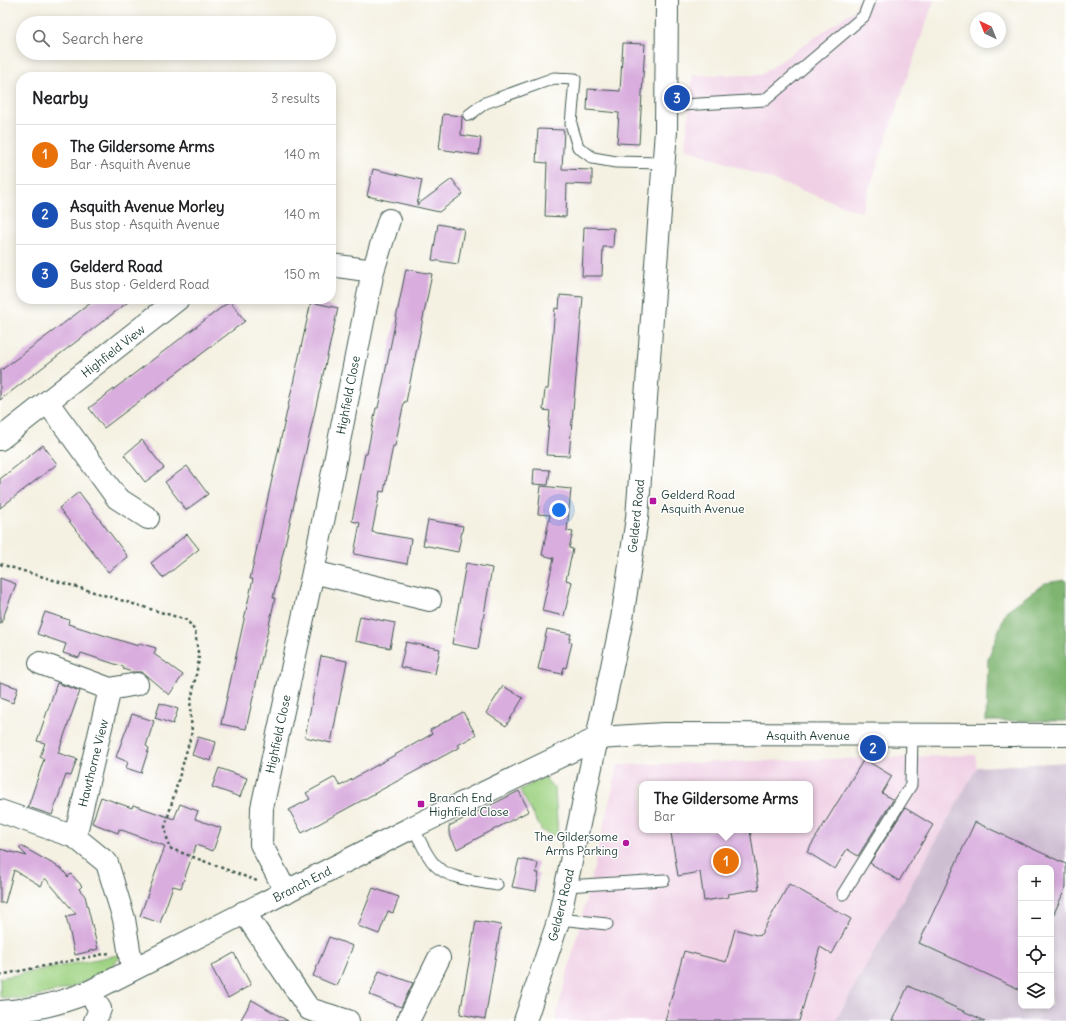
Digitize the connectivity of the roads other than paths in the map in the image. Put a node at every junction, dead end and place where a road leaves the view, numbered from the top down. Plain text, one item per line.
1 (667, 0) edge
2 (870, 0) edge
3 (666, 106) junction
4 (469, 115) dead end
5 (663, 163) junction
6 (388, 220) dead end
7 (336, 266) edge
8 (373, 271) junction
9 (172, 304) edge
10 (48, 402) junction
11 (0, 439) edge
12 (148, 518) dead end
13 (313, 572) junction
14 (430, 600) dead end
15 (40, 664) dead end
16 (137, 684) dead end
17 (110, 689) junction
18 (912, 735) junction
19 (1066, 735) edge
20 (598, 738) junction
21 (0, 811) edge
22 (413, 827) junction
23 (75, 836) junction
24 (664, 880) dead end
25 (497, 885) dead end
26 (566, 886) junction
27 (286, 892) junction
28 (843, 894) dead end
29 (244, 912) junction
30 (559, 919) junction
31 (607, 924) dead end
32 (130, 958) junction
33 (439, 958) dead end
34 (89, 992) junction
35 (0, 1012) edge
36 (306, 1015) edge
37 (95, 1021) edge
38 (348, 1021) edge
39 (408, 1021) edge
40 (525, 1021) edge

1 - 3 main road, Gelderd Road
2 - 3 lane
3 - 5 main road, Gelderd Road
4 - 5 lane
5 - 20 main road, Gelderd Road
6 - 8 main road, Highfield Close
7 - 8 main road
8 - 13 main road, Highfield Close
9 - 10 main road, Highfield View
10 - 11 main road, Highfield View
10 - 12 main road
13 - 14 main road
13 - 27 main road, Highfield Close
15 - 17 main road
16 - 17 main road
17 - 23 main road, Hawthorne View
18 - 19 main road, Asquith Avenue
18 - 20 main road, Asquith Avenue
18 - 28 lane
20 - 22 main road, Branch End
20 - 26 main road, Gelderd Road
21 - 23 main road
22 - 25 lane
22 - 27 main road, Branch End
23 - 32 main road
24 - 26 lane
26 - 30 main road, Gelderd Road
27 - 29 main road, Branch End
29 - 32 main road, Branch End
29 - 36 main road
30 - 31 lane
30 - 40 main road, Gelderd Road
32 - 34 main road, Branch End
33 - 39 main road
34 - 35 main road, Branch End
34 - 37 main road
36 - 38 main road

